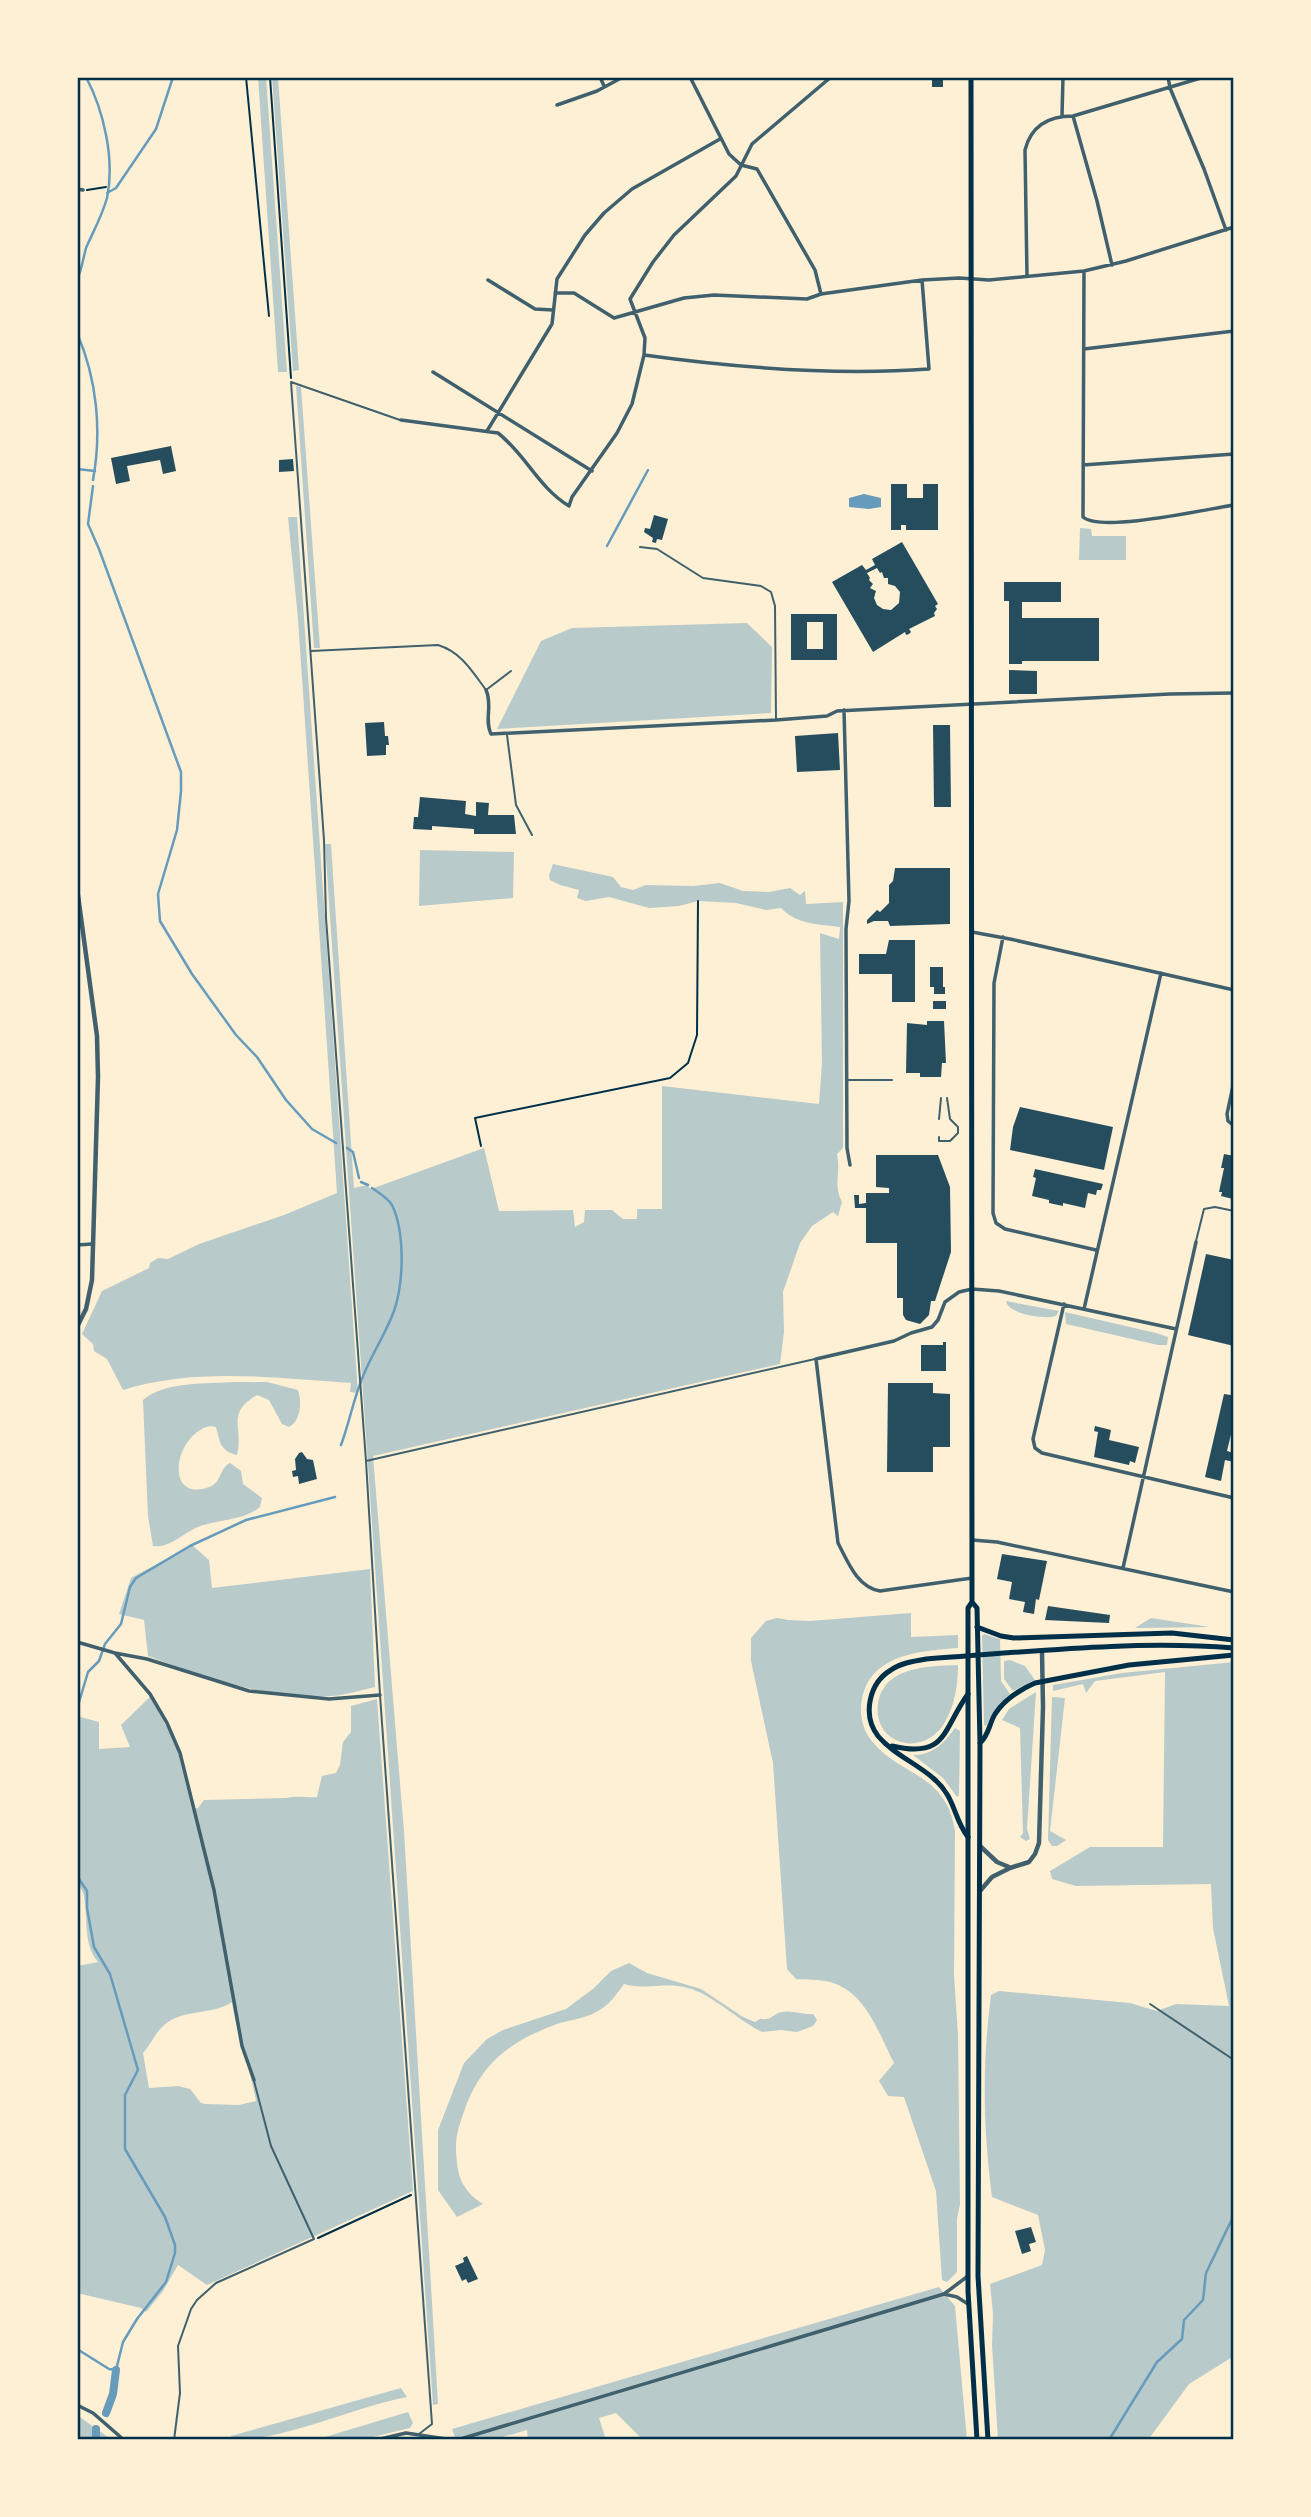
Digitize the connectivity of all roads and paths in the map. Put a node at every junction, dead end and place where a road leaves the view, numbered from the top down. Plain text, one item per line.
1 (246, 77) edge
2 (270, 77) edge
3 (600, 77) edge
4 (623, 77) edge
5 (691, 77) edge
6 (831, 77) edge
7 (971, 77) edge
8 (1063, 77) edge
9 (1168, 77) edge
10 (1204, 77) edge
11 (604, 86) junction
12 (1170, 88) junction
13 (557, 105) dead end
14 (1062, 116) junction
15 (1073, 117) junction
16 (720, 139) junction
17 (741, 164) junction
18 (106, 187) dead end
19 (77, 189) edge
20 (83, 190) joint
21 (1234, 227) edge
22 (1226, 230) junction
23 (1112, 265) junction
24 (1084, 271) junction
25 (1027, 276) junction
26 (488, 280) dead end
27 (922, 280) junction
28 (971, 280) junction
29 (555, 293) junction
30 (821, 294) junction
31 (553, 310) junction
32 (635, 313) junction
33 (269, 316) dead end
34 (1234, 331) edge
35 (1084, 349) junction
36 (644, 355) junction
37 (433, 372) dead end
38 (291, 382) junction
39 (498, 412) junction
40 (401, 420) joint
41 (487, 431) junction
42 (1234, 454) edge
43 (1083, 465) junction
44 (592, 471) junction
45 (1234, 505) edge
46 (640, 547) dead end
47 (309, 651) junction
48 (510, 671) dead end
49 (486, 690) junction
50 (1234, 693) edge
51 (972, 704) junction
52 (844, 710) junction
53 (776, 720) junction
54 (507, 734) junction
55 (532, 835) dead end
56 (77, 888) edge
57 (698, 901) dead end
58 (972, 932) junction
59 (1003, 937) junction
60 (1161, 973) junction
61 (1234, 990) edge
62 (846, 1080) junction
63 (892, 1080) dead end
64 (1234, 1081) edge
65 (941, 1098) dead end
66 (947, 1098) dead end
67 (939, 1119) dead end
68 (1234, 1126) edge
69 (939, 1137) dead end
70 (481, 1146) dead end
71 (850, 1165) dead end
72 (1234, 1211) edge
73 (1196, 1242) joint
74 (93, 1244) junction
75 (77, 1245) edge
76 (1096, 1250) junction
77 (972, 1289) junction
78 (1064, 1304) junction
79 (1084, 1309) junction
80 (77, 1327) edge
81 (1177, 1329) junction
82 (816, 1359) junction
83 (366, 1461) junction
84 (1143, 1476) junction
85 (1234, 1498) edge
86 (972, 1540) junction
87 (1124, 1568) junction
88 (972, 1578) junction
89 (1234, 1592) edge
90 (972, 1602) junction
91 (977, 1627) junction
92 (1234, 1640) edge
93 (77, 1643) edge
94 (1234, 1648) edge
95 (1042, 1651) junction
96 (115, 1654) junction
97 (1234, 1655) edge
98 (968, 1694) junction
99 (380, 1695) junction
100 (980, 1743) junction
101 (889, 1746) junction
102 (968, 1837) junction
103 (978, 1844) junction
104 (1010, 1867) junction
105 (979, 1892) junction
106 (1150, 2004) dead end
107 (1234, 2060) edge
108 (254, 2080) joint
109 (415, 2193) junction
110 (314, 2239) junction
111 (968, 2276) junction
112 (944, 2294) junction
113 (968, 2304) junction
114 (77, 2405) edge
115 (418, 2435) junction
116 (124, 2440) edge
117 (174, 2440) edge
118 (376, 2440) edge
119 (455, 2440) edge
120 (977, 2440) edge
121 (988, 2440) edge

1 - 33 path
2 - 38 path
3 - 11 street
4 - 11 street
5 - 16 street
6 - 17 street
7 - 28 main road
8 - 14 street
9 - 12 street
10 - 12 street
11 - 13 street
12 - 15 street
12 - 22 street
14 - 15 street
14 - 25 street
15 - 23 street
16 - 17 street
16 - 29 street
17 - 30 street
17 - 32 street
18 - 20 path
19 - 20 street
21 - 22 street
22 - 23 street
23 - 24 street
24 - 25 street
24 - 35 street
25 - 28 street
26 - 31 street
27 - 28 street
27 - 30 street
27 - 36 street
28 - 51 main road
29 - 31 street
29 - 32 street
30 - 32 street
31 - 39 street
32 - 36 street
34 - 35 street
35 - 43 street
36 - 44 street
37 - 39 street
38 - 40 lane
38 - 47 lane
39 - 41 street
39 - 44 street
40 - 41 street
41 - 44 street
42 - 43 street
43 - 45 street
46 - 53 lane
47 - 49 lane
47 - 83 lane
48 - 49 lane
49 - 54 street
50 - 51 street
51 - 52 street
51 - 58 main road
52 - 53 street
52 - 62 street
53 - 54 street
54 - 55 lane
56 - 74 street
57 - 70 path
58 - 59 street
58 - 77 main road
59 - 60 street
59 - 76 street
60 - 61 street
60 - 76 street
62 - 63 lane
62 - 71 street
64 - 68 street
65 - 67 lane
66 - 69 lane
72 - 73 lane
73 - 81 street
74 - 75 street
74 - 80 street
76 - 79 street
77 - 78 street
77 - 82 street
77 - 86 main road
78 - 79 street
78 - 84 street
79 - 81 street
81 - 84 street
82 - 83 lane
82 - 88 street
83 - 99 lane
84 - 85 street
84 - 87 street
86 - 87 street
86 - 88 main road
87 - 89 street
88 - 90 main road
90 - 91 main road
90 - 98 main road
91 - 92 main road
91 - 100 main road
93 - 96 street
94 - 95 main road
95 - 101 main road
95 - 104 street
96 - 99 street
96 - 108 street
97 - 100 main road
98 - 101 main road
98 - 102 main road
99 - 109 lane
100 - 103 main road
101 - 102 main road
102 - 111 main road
103 - 104 street
103 - 105 main road
104 - 105 street
105 - 121 main road
106 - 107 lane
108 - 110 lane
109 - 110 path
109 - 115 lane
110 - 117 lane
111 - 112 street
111 - 113 main road
112 - 113 street
112 - 119 street
113 - 120 main road
114 - 116 street
115 - 118 street
115 - 119 street

